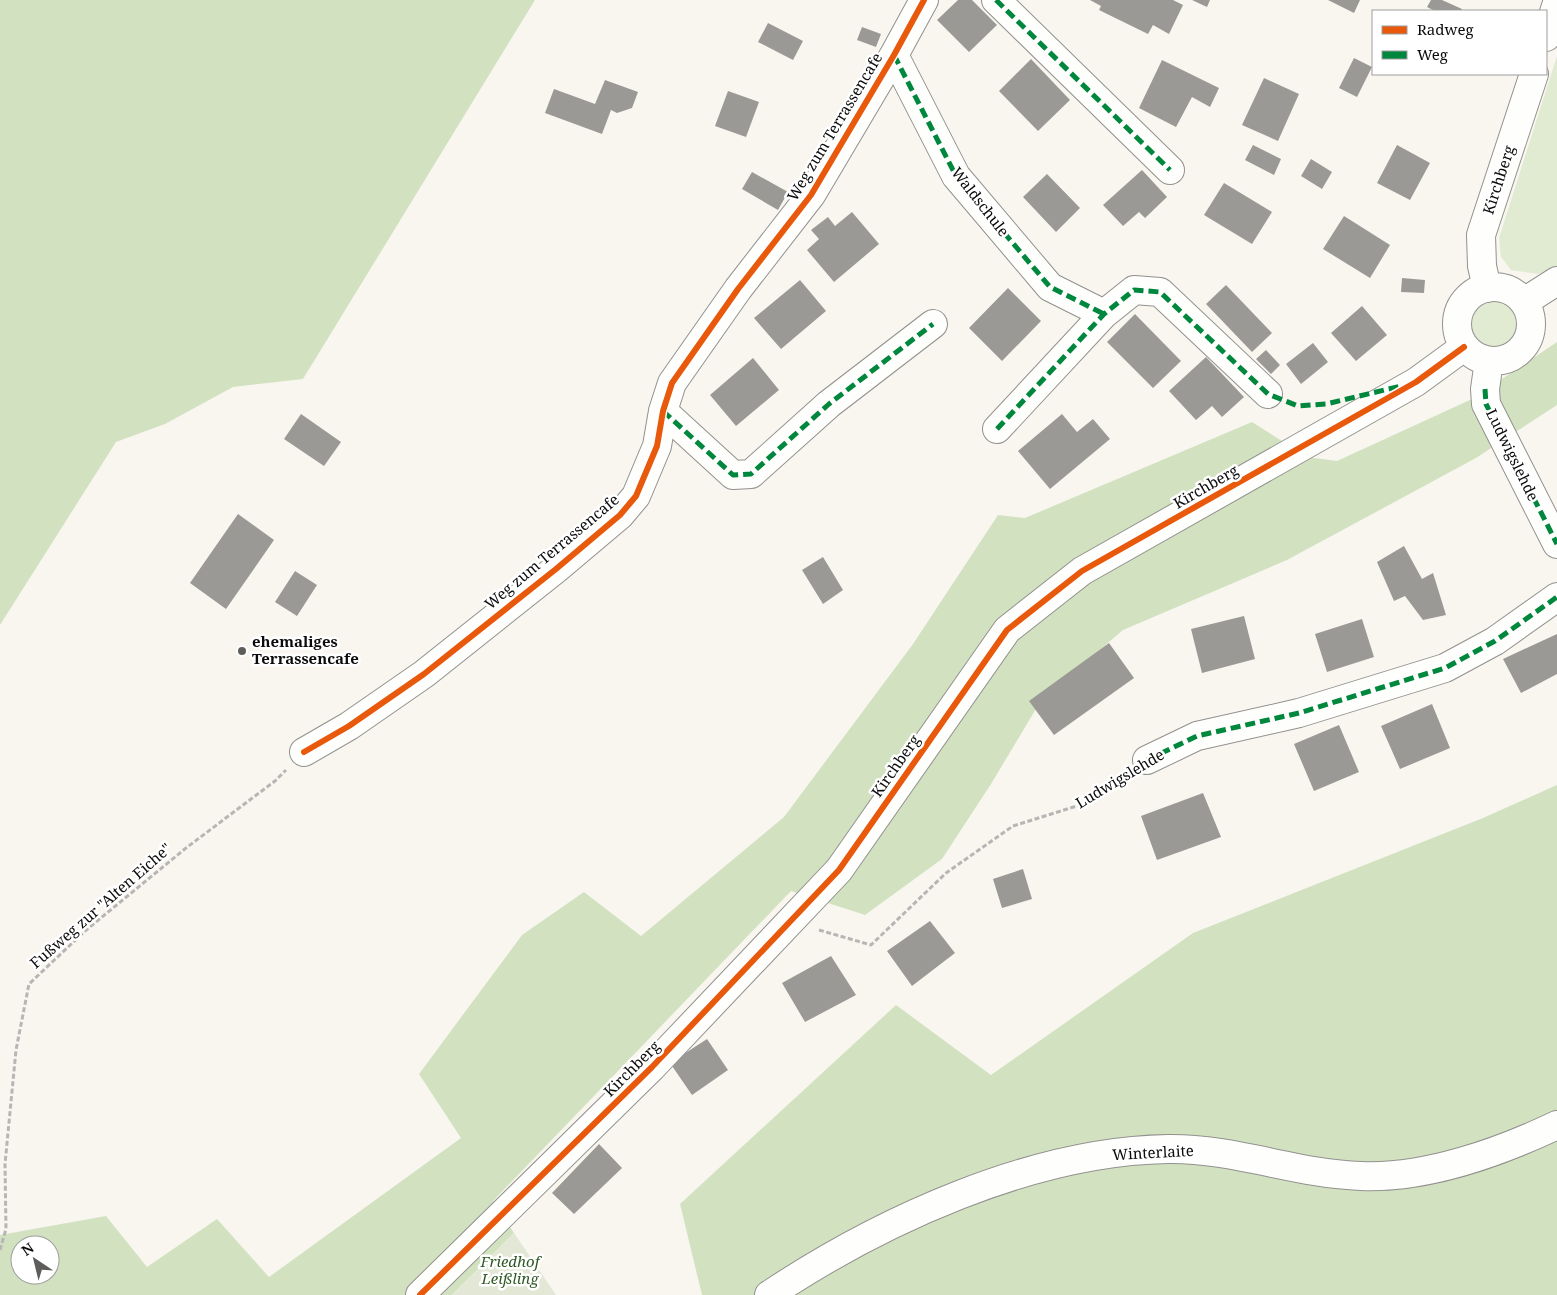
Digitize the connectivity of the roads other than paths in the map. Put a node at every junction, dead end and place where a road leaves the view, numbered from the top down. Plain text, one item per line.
1 (924, 0) edge
2 (996, 0) edge
3 (1557, 3) edge
4 (1547, 35) edge
5 (894, 54) junction
6 (1534, 75) edge
7 (1170, 170) dead end
8 (1557, 281) edge
9 (1487, 288) junction
10 (1524, 302) junction
11 (1104, 314) junction
12 (933, 324) dead end
13 (1464, 347) junction
14 (1489, 361) junction
15 (1268, 394) dead end
16 (663, 411) junction
17 (997, 429) dead end
18 (1557, 544) edge
19 (1557, 597) edge
20 (304, 752) road end
21 (1147, 760) road end
22 (1557, 1125) edge
23 (420, 1295) edge
24 (769, 1295) edge

1 - 5 street, Weg zum Terrassencafe
2 - 7 street
3 - 4 street
5 - 11 street, Waldschule
5 - 16 street, Weg zum Terrassencafe
6 - 9 street, Kirchberg
8 - 10 street
9 - 10 street
9 - 13 street
10 - 14 street
11 - 15 street
11 - 17 street
12 - 16 street
13 - 14 street
13 - 23 street, Kirchberg
14 - 18 street, Ludwigslehde
16 - 20 street, Weg zum Terrassencafe
19 - 21 street, Ludwigslehde
22 - 24 street, Winterlaite

